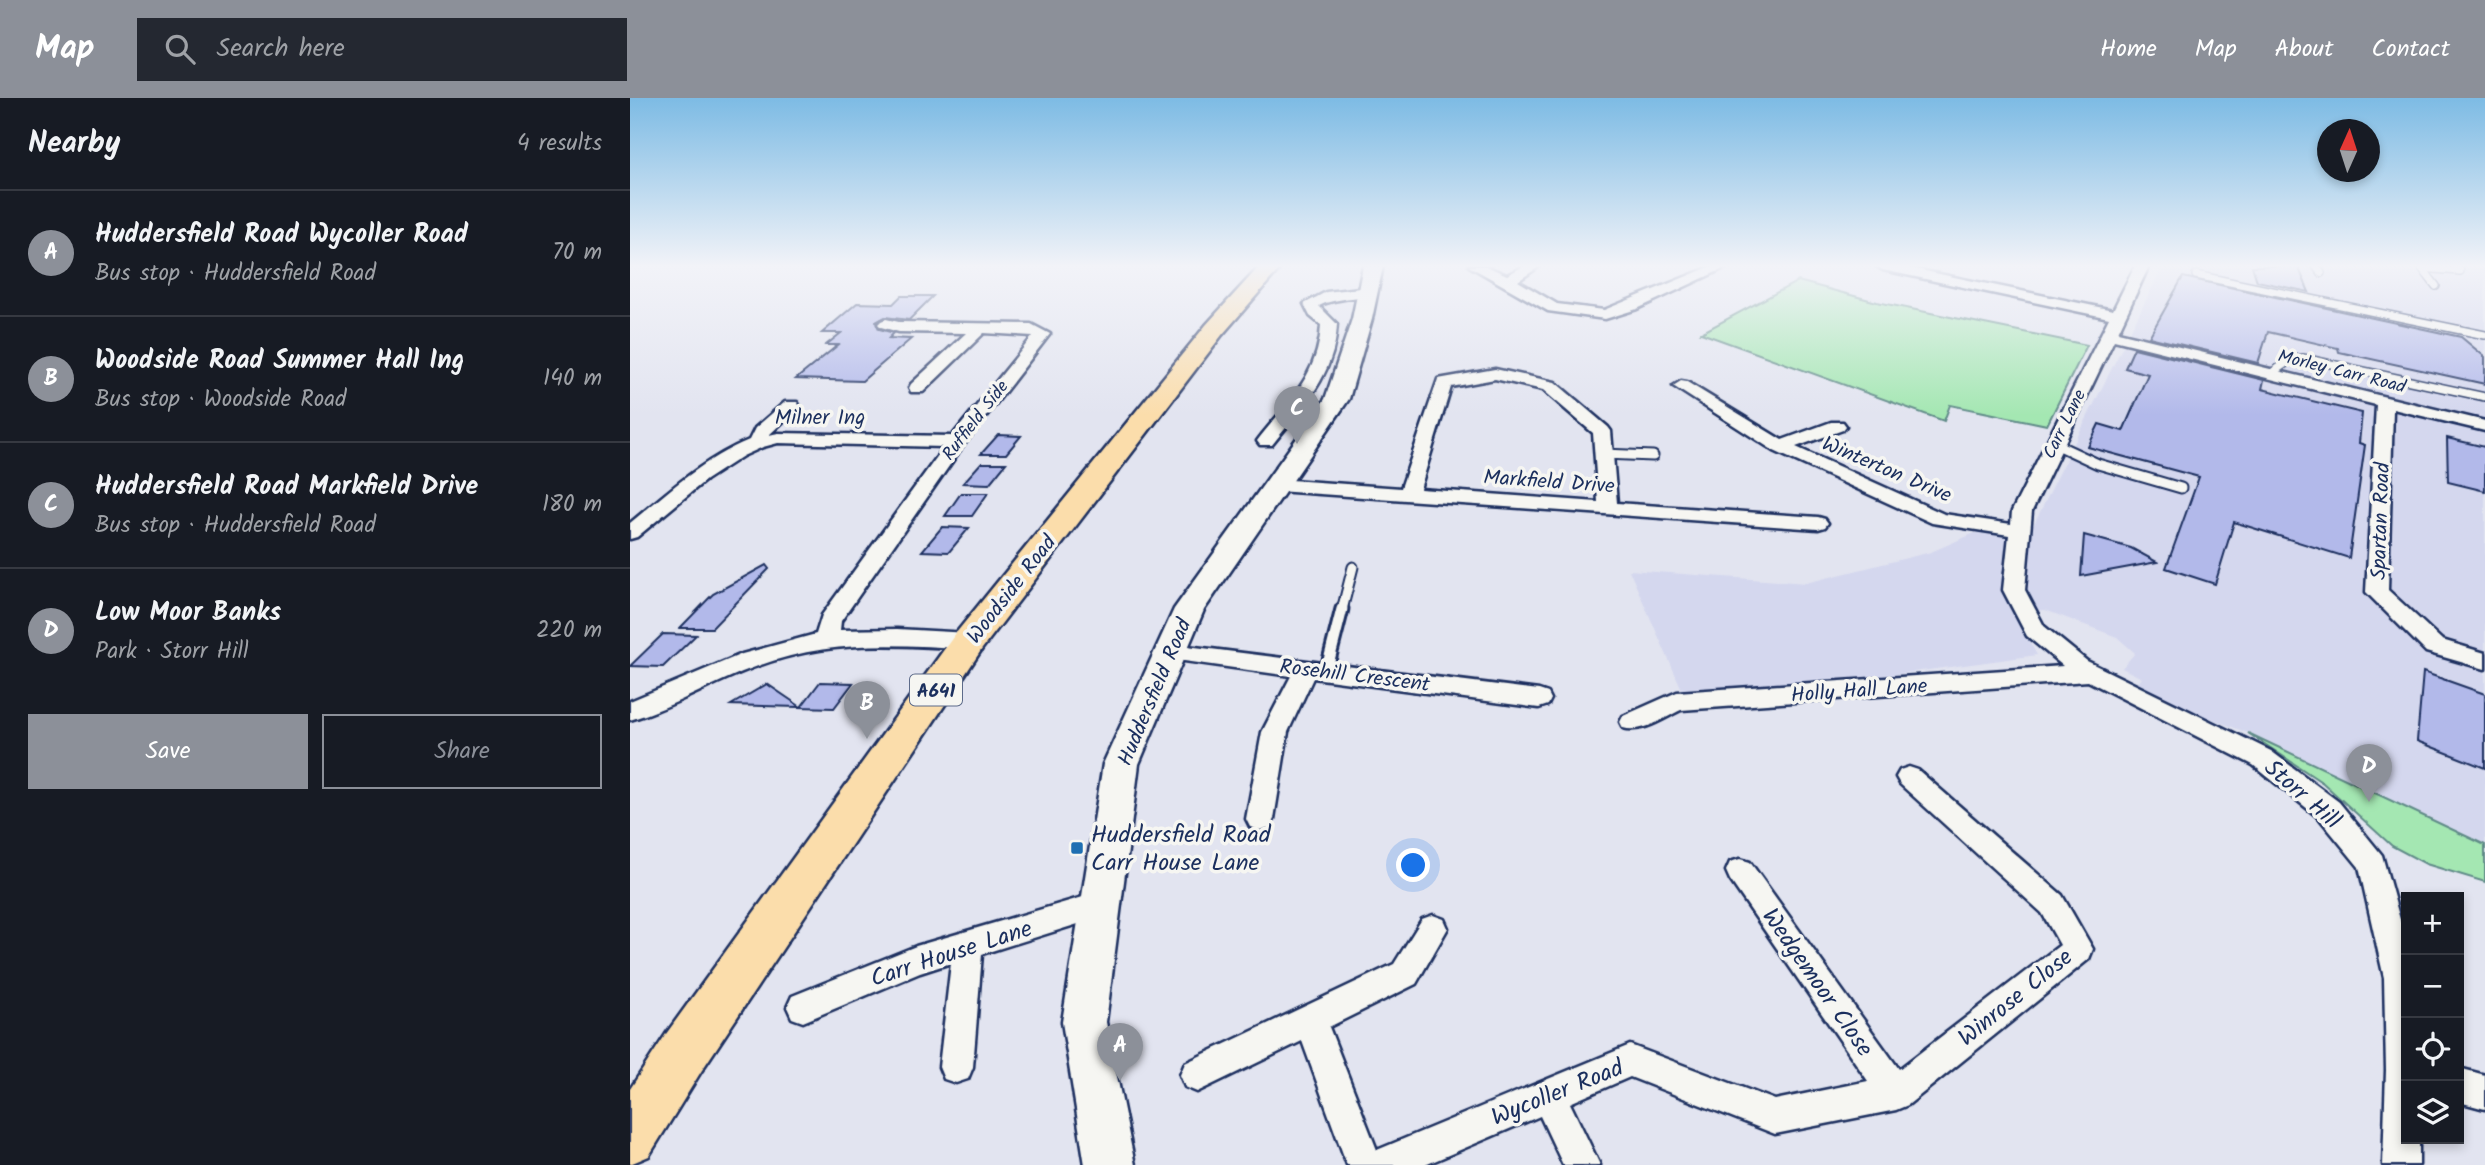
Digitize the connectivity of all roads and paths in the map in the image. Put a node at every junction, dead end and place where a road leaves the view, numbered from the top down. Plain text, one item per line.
1 (2117, 315) edge
2 (1226, 316) edge
3 (1319, 316) edge
4 (1363, 316) edge
5 (2392, 316) edge
6 (886, 324) dead end
7 (980, 328) junction
8 (2108, 334) junction
9 (2485, 335) edge
10 (2270, 374) junction
11 (1681, 386) dead end
12 (917, 388) dead end
13 (2485, 397) edge
14 (2385, 402) junction
15 (791, 406) dead end
16 (1837, 426) dead end
17 (2485, 426) edge
18 (758, 441) junction
19 (1266, 441) dead end
20 (957, 442) junction
21 (2053, 443) junction
22 (1780, 447) junction
23 (1603, 454) junction
24 (1653, 456) dead end
25 (1277, 485) junction
26 (2181, 488) dead end
27 (1409, 494) junction
28 (1608, 508) junction
29 (1818, 523) dead end
30 (2020, 531) junction
31 (630, 533) edge
32 (1353, 567) dead end
33 (2014, 590) joint
34 (827, 639) junction
35 (969, 642) junction
36 (1171, 652) junction
37 (2485, 662) edge
38 (1316, 670) junction
39 (2090, 673) junction
40 (1539, 699) dead end
41 (630, 711) edge
42 (1632, 722) dead end
43 (1909, 777) dead end
44 (1260, 819) dead end
45 (1740, 871) dead end
46 (1100, 905) junction
47 (1433, 928) dead end
48 (968, 944) junction
49 (803, 1007) dead end
50 (2402, 1018) edge
51 (1310, 1020) junction
52 (956, 1068) dead end
53 (1197, 1075) dead end
54 (2405, 1081) edge
55 (2464, 1087) edge
56 (1896, 1093) junction
57 (2485, 1093) edge
58 (1548, 1095) junction
59 (630, 1137) edge
60 (1110, 1165) edge
61 (1365, 1165) edge
62 (1382, 1165) edge
63 (1582, 1165) edge
64 (2401, 1165) edge

1 - 8 street, Carr Lane
2 - 35 main road, Woodside Road / A641
3 - 19 street
4 - 25 main road, Huddersfield Road
5 - 9 lane
6 - 7 street, Ruffield Side
7 - 12 street
7 - 20 street, Ruffield Side
8 - 10 street, Morley Carr Road
8 - 21 street, Carr Lane
10 - 13 lane
10 - 14 street, Morley Carr Road
11 - 22 street, Winterton Drive
14 - 17 street, Morley Carr Road
14 - 37 street, Spartan Road
15 - 18 street
16 - 22 street, Winterton Drive
18 - 20 street, Milner Ing
18 - 31 street, Milner Ing
20 - 34 street, Ruffield Side
21 - 26 lane
21 - 30 street, Carr Lane
22 - 30 street, Winterton Drive
23 - 24 lane
23 - 27 street
23 - 28 street
25 - 27 street, Markfield Drive
25 - 36 main road, Huddersfield Road
27 - 28 street, Markfield Drive
28 - 29 street, Markfield Drive
30 - 33 street, Carr Lane
32 - 38 lane
33 - 39 street, Storr Hill
34 - 35 street
34 - 41 street
35 - 59 main road, Woodside Road / A641
36 - 38 street, Rosehill Crescent
36 - 46 main road, Huddersfield Road
38 - 40 street, Rosehill Crescent
38 - 44 street
39 - 42 street, Holly Hall Lane
39 - 50 street, Storr Hill
43 - 56 street, Winrose Close
45 - 56 street, Wedgemoor Close
46 - 48 street, Carr House Lane
46 - 60 main road, Huddersfield Road
47 - 51 street
48 - 49 street, Carr House Lane
48 - 52 street
51 - 53 street
51 - 61 street
54 - 64 street, Storr Hill
55 - 57 street
56 - 58 street, Wycoller Road
58 - 62 street, Wycoller Road
58 - 63 street

